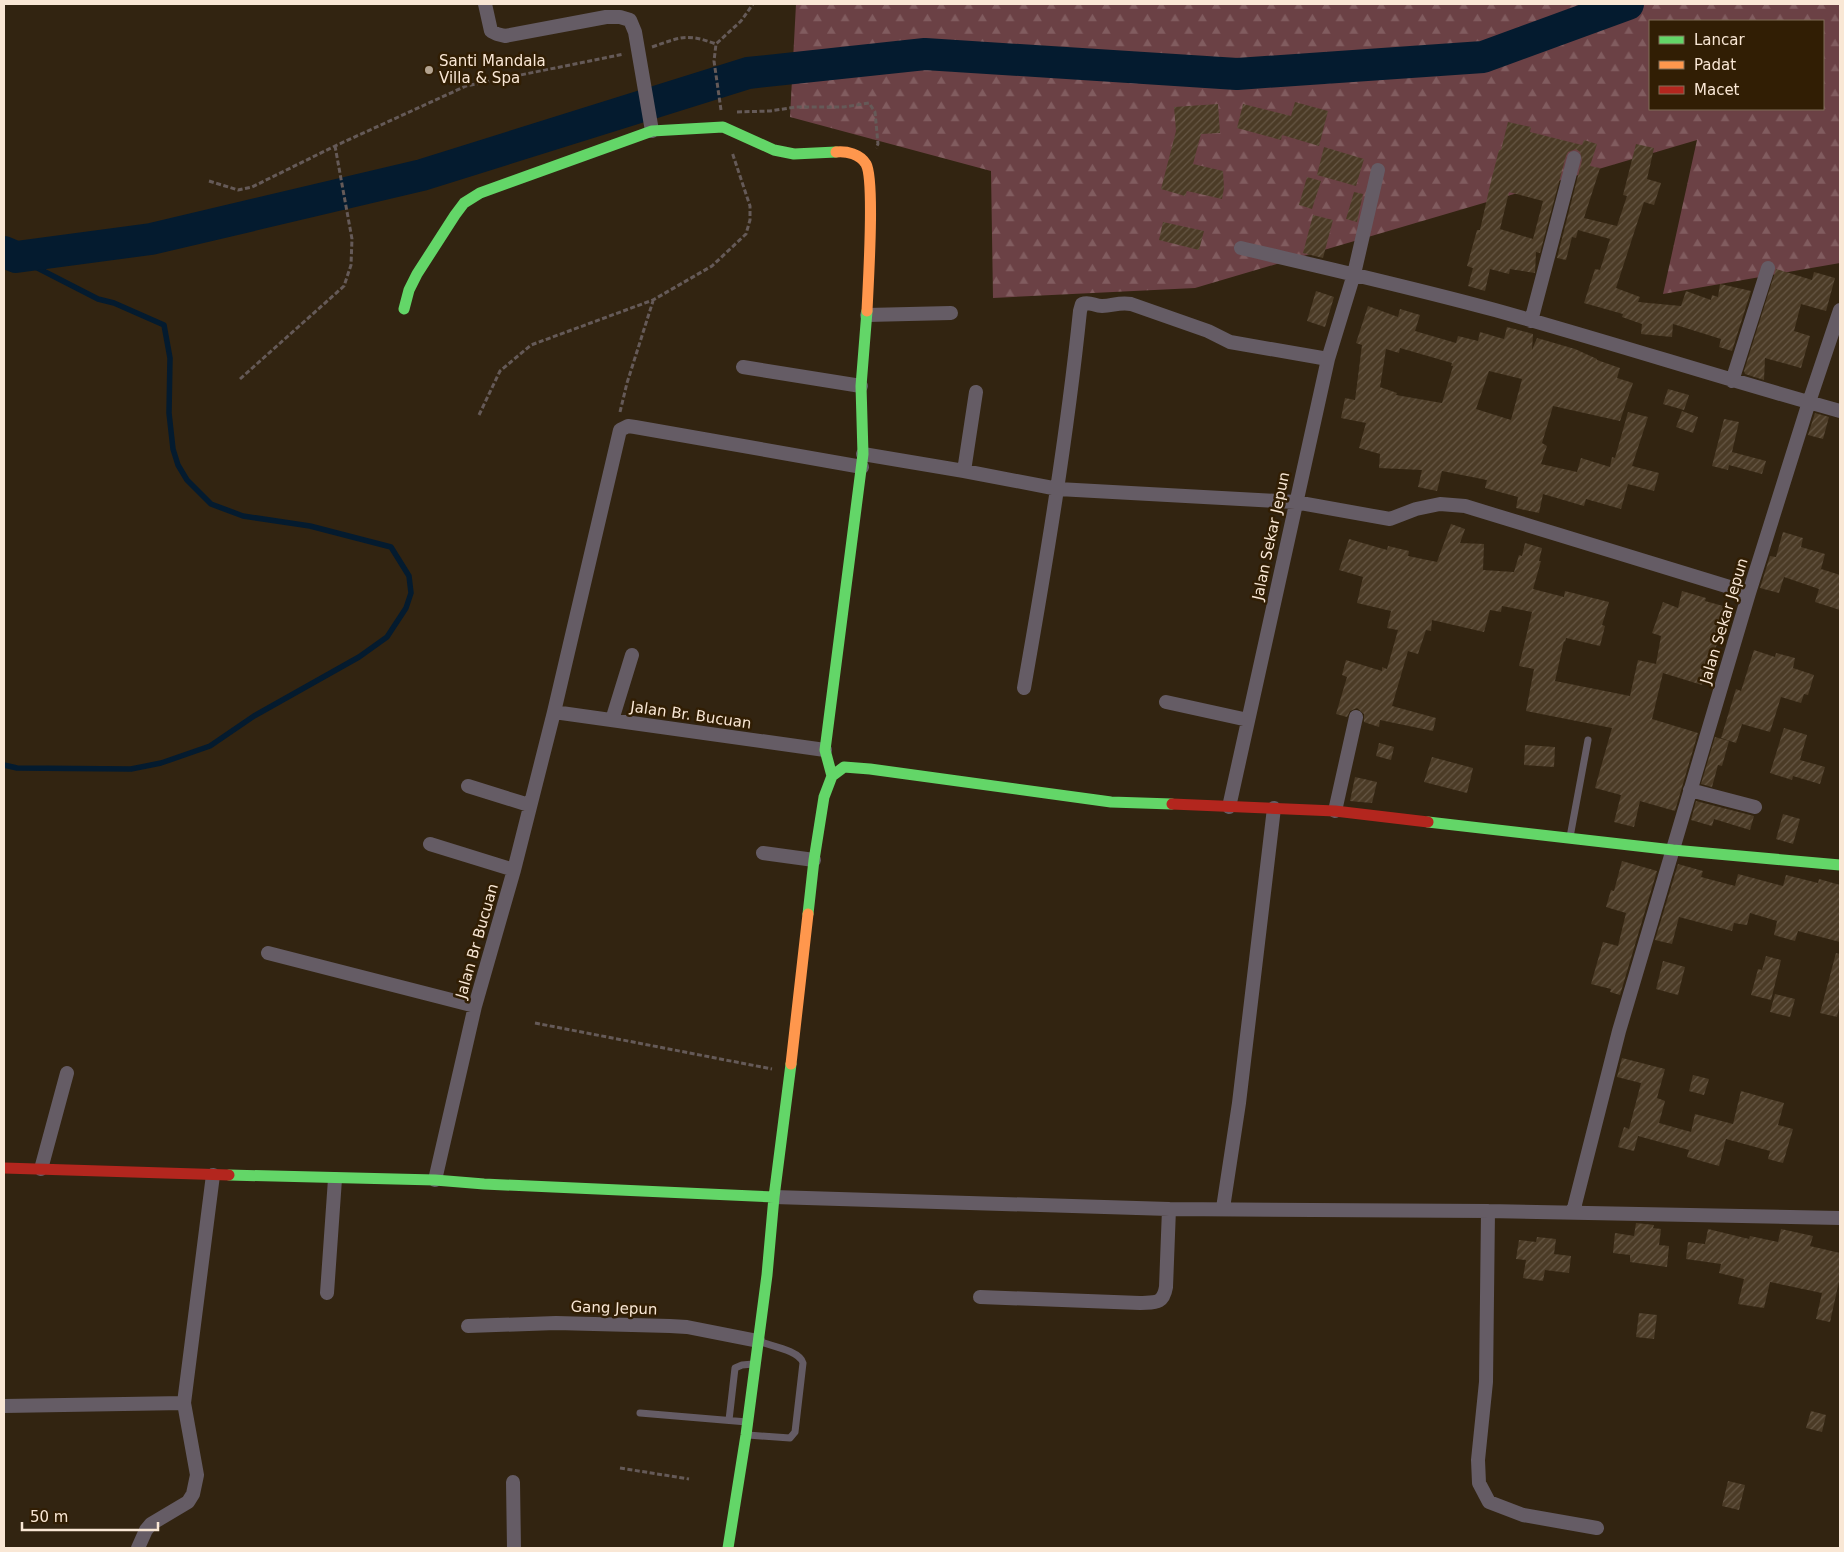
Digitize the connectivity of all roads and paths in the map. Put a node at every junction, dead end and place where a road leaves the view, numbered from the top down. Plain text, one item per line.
1 (485, 4) edge
2 (753, 4) edge
3 (716, 44) junction
4 (638, 51) junction
5 (721, 112) dead end
6 (731, 112) dead end
7 (651, 127) junction
8 (723, 128) junction
9 (335, 146) junction
10 (1574, 158) dead end
11 (867, 166) junction
12 (1378, 170) dead end
13 (209, 181) dead end
14 (1241, 248) dead end
15 (1768, 268) dead end
16 (1354, 274) junction
17 (653, 300) junction
18 (404, 309) dead end
19 (1840, 310) edge
20 (951, 313) dead end
21 (867, 315) junction
22 (1531, 321) junction
23 (1328, 359) junction
24 (743, 367) dead end
25 (240, 379) dead end
26 (1732, 381) junction
27 (861, 386) junction
28 (976, 392) dead end
29 (1808, 402) junction
30 (1840, 411) edge
31 (479, 414) dead end
32 (620, 430) junction
33 (862, 460) junction
34 (964, 471) junction
35 (1058, 489) junction
36 (1296, 502) junction
37 (1749, 593) junction
38 (632, 655) dead end
39 (1024, 688) dead end
40 (1166, 702) dead end
41 (554, 712) junction
42 (1356, 717) dead end
43 (612, 720) junction
44 (1248, 720) junction
45 (1588, 740) dead end
46 (825, 750) junction
47 (832, 776) junction
48 (468, 786) dead end
49 (1690, 790) junction
50 (529, 805) junction
51 (1229, 807) junction
52 (1755, 807) dead end
53 (1274, 808) junction
54 (1335, 811) junction
55 (1570, 838) junction
56 (430, 844) dead end
57 (1673, 850) junction
58 (763, 853) dead end
59 (814, 860) junction
60 (1840, 865) edge
61 (514, 870) junction
62 (268, 953) dead end
63 (475, 1006) junction
64 (535, 1023) dead end
65 (67, 1073) dead end
66 (790, 1073) junction
67 (4, 1168) edge
68 (41, 1169) junction
69 (213, 1175) junction
70 (335, 1179) junction
71 (434, 1180) junction
72 (774, 1197) junction
73 (1223, 1208) junction
74 (1168, 1209) junction
75 (1488, 1211) junction
76 (1573, 1212) junction
77 (1840, 1218) edge
78 (327, 1293) dead end
79 (980, 1297) dead end
80 (468, 1326) dead end
81 (758, 1341) junction
82 (754, 1364) junction
83 (184, 1404) junction
84 (4, 1406) edge
85 (640, 1413) dead end
86 (729, 1420) junction
87 (748, 1422) junction
88 (746, 1435) junction
89 (620, 1468) dead end
90 (689, 1479) dead end
91 (513, 1482) dead end
92 (1597, 1528) dead end
93 (138, 1548) edge
94 (514, 1548) edge
95 (728, 1548) edge

1 - 4 street
2 - 3 path
3 - 4 path
3 - 5 path
4 - 7 street
4 - 9 path
6 - 11 path
7 - 8 street
7 - 18 street
8 - 11 street
8 - 17 path
9 - 13 path
9 - 25 path
10 - 22 street
11 - 21 street
12 - 16 street, Jalan Sekar Jepun
14 - 16 street
15 - 26 street
16 - 22 street
16 - 23 street, Jalan Sekar Jepun
17 - 31 path
17 - 32 path
19 - 29 street, Jalan Sekar Jepun
20 - 21 street
21 - 27 street
22 - 26 street
23 - 35 street
23 - 36 street, Jalan Sekar Jepun
24 - 27 street
26 - 29 street
27 - 33 street
28 - 34 street
29 - 30 street
29 - 37 street, Jalan Sekar Jepun
32 - 33 street
32 - 41 street, Jalan Br Bucuan
33 - 34 street
33 - 46 street
34 - 35 street
35 - 36 street
35 - 39 street
36 - 37 street
36 - 44 street, Jalan Sekar Jepun
37 - 49 street, Jalan Sekar Jepun
38 - 43 street
40 - 44 street
41 - 43 street, Jalan Br. Bucuan
41 - 50 street, Jalan Br Bucuan
42 - 54 street
43 - 46 street, Jalan Br. Bucuan
44 - 51 street, Jalan Sekar Jepun
45 - 55 lane
46 - 47 street
47 - 51 street
47 - 59 street
48 - 50 street
49 - 52 street
49 - 57 street, Jalan Sekar Jepun
50 - 61 street, Jalan Br Bucuan
51 - 53 street
53 - 54 street
53 - 73 street
54 - 55 street
55 - 57 street
56 - 61 street
57 - 60 street
57 - 76 street, Jalan Sekar Jepun
58 - 59 street
59 - 66 street
61 - 63 street, Jalan Br Bucuan
62 - 63 street
63 - 71 street, Jalan Br Bucuan
64 - 66 path
65 - 68 street
66 - 72 street
67 - 68 street
68 - 69 street
69 - 70 street
69 - 83 street
70 - 71 street
70 - 78 street
71 - 72 street
72 - 74 street
72 - 81 street
73 - 74 street
73 - 75 street
74 - 79 street
75 - 76 street
75 - 92 street
76 - 77 street
80 - 81 street, Gang Jepun
81 - 82 street
81 - 88 lane
82 - 86 lane
82 - 87 street
83 - 84 street
83 - 93 street
85 - 86 lane
86 - 87 lane
87 - 88 street
88 - 95 street
89 - 90 path
91 - 94 street

